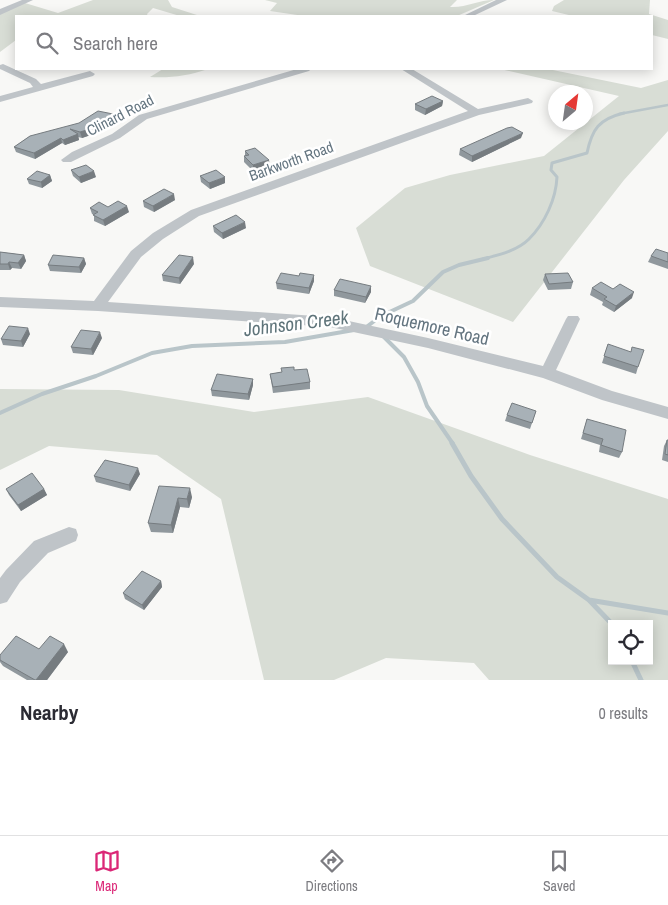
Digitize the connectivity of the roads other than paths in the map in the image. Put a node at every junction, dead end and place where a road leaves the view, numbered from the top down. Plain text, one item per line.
1 (29, 0) edge
2 (503, 0) edge
3 (0, 12) edge
4 (469, 15) edge
5 (4, 67) dead end
6 (303, 70) edge
7 (408, 70) edge
8 (90, 74) dead end
9 (39, 88) junction
10 (0, 99) edge
11 (528, 101) dead end
12 (476, 112) junction
13 (66, 160) dead end
14 (0, 302) edge
15 (98, 306) junction
16 (573, 320) dead end
17 (547, 373) junction
18 (668, 412) edge
19 (69, 535) dead end
20 (0, 595) edge

1 - 3 street
2 - 4 street
5 - 9 street
6 - 13 street, Clinard Road
7 - 12 street
8 - 9 street
9 - 10 street
11 - 12 street, Barkworth Road
12 - 15 street, Barkworth Road
14 - 15 street, Roquemore Road
15 - 17 street, Roquemore Road
16 - 17 street
17 - 18 street, Roquemore Road
19 - 20 street

